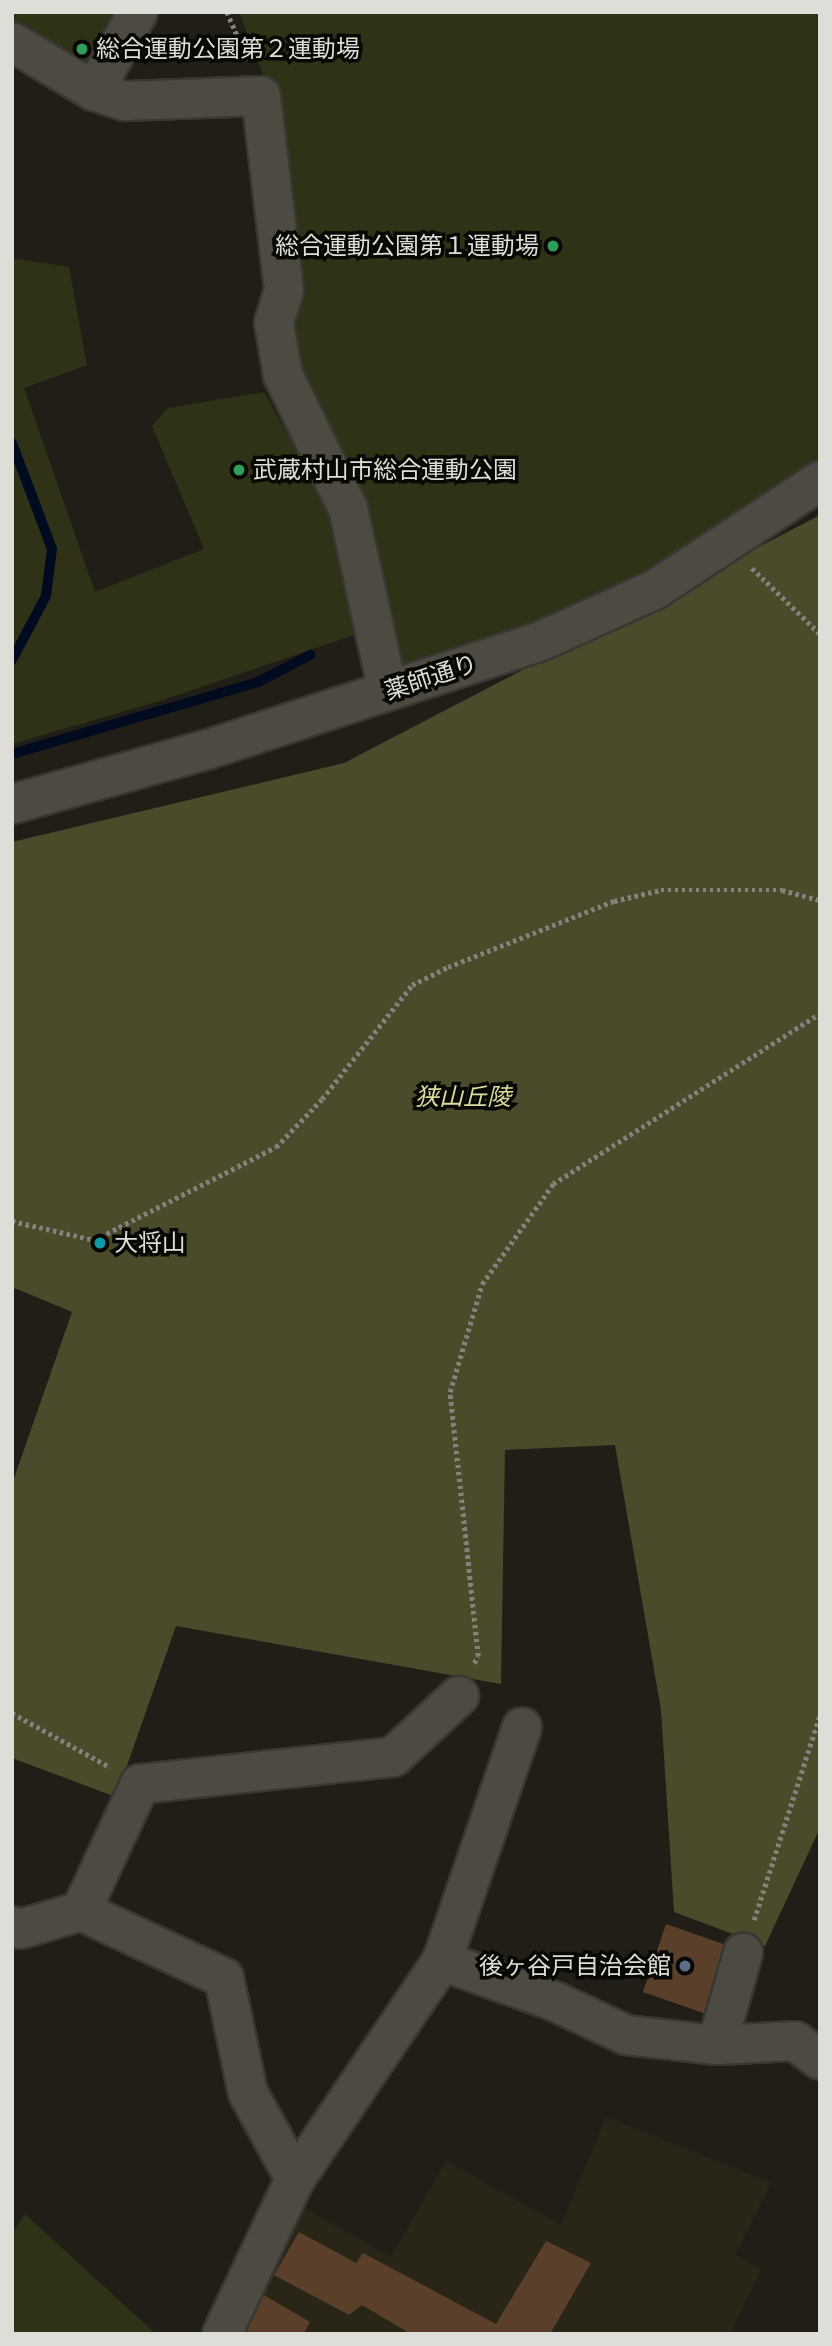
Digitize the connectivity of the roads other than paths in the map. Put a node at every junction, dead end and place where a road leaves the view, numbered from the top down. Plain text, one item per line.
1 (138, 12) edge
2 (12, 42) edge
3 (94, 91) junction
4 (820, 481) edge
5 (388, 691) junction
6 (12, 804) edge
7 (459, 1696) road end
8 (522, 1727) dead end
9 (81, 1911) junction
10 (12, 1926) edge
11 (743, 1954) road end
12 (442, 1961) junction
13 (717, 2045) junction
14 (820, 2060) edge
15 (295, 2179) junction
16 (222, 2334) edge

1 - 3 street
2 - 3 street
3 - 5 street
4 - 5 street, 薬師通り
5 - 6 street, 薬師通り
7 - 9 street
8 - 12 street
9 - 10 street
9 - 15 street
11 - 13 street
12 - 13 street
12 - 15 street
13 - 14 street
15 - 16 street

